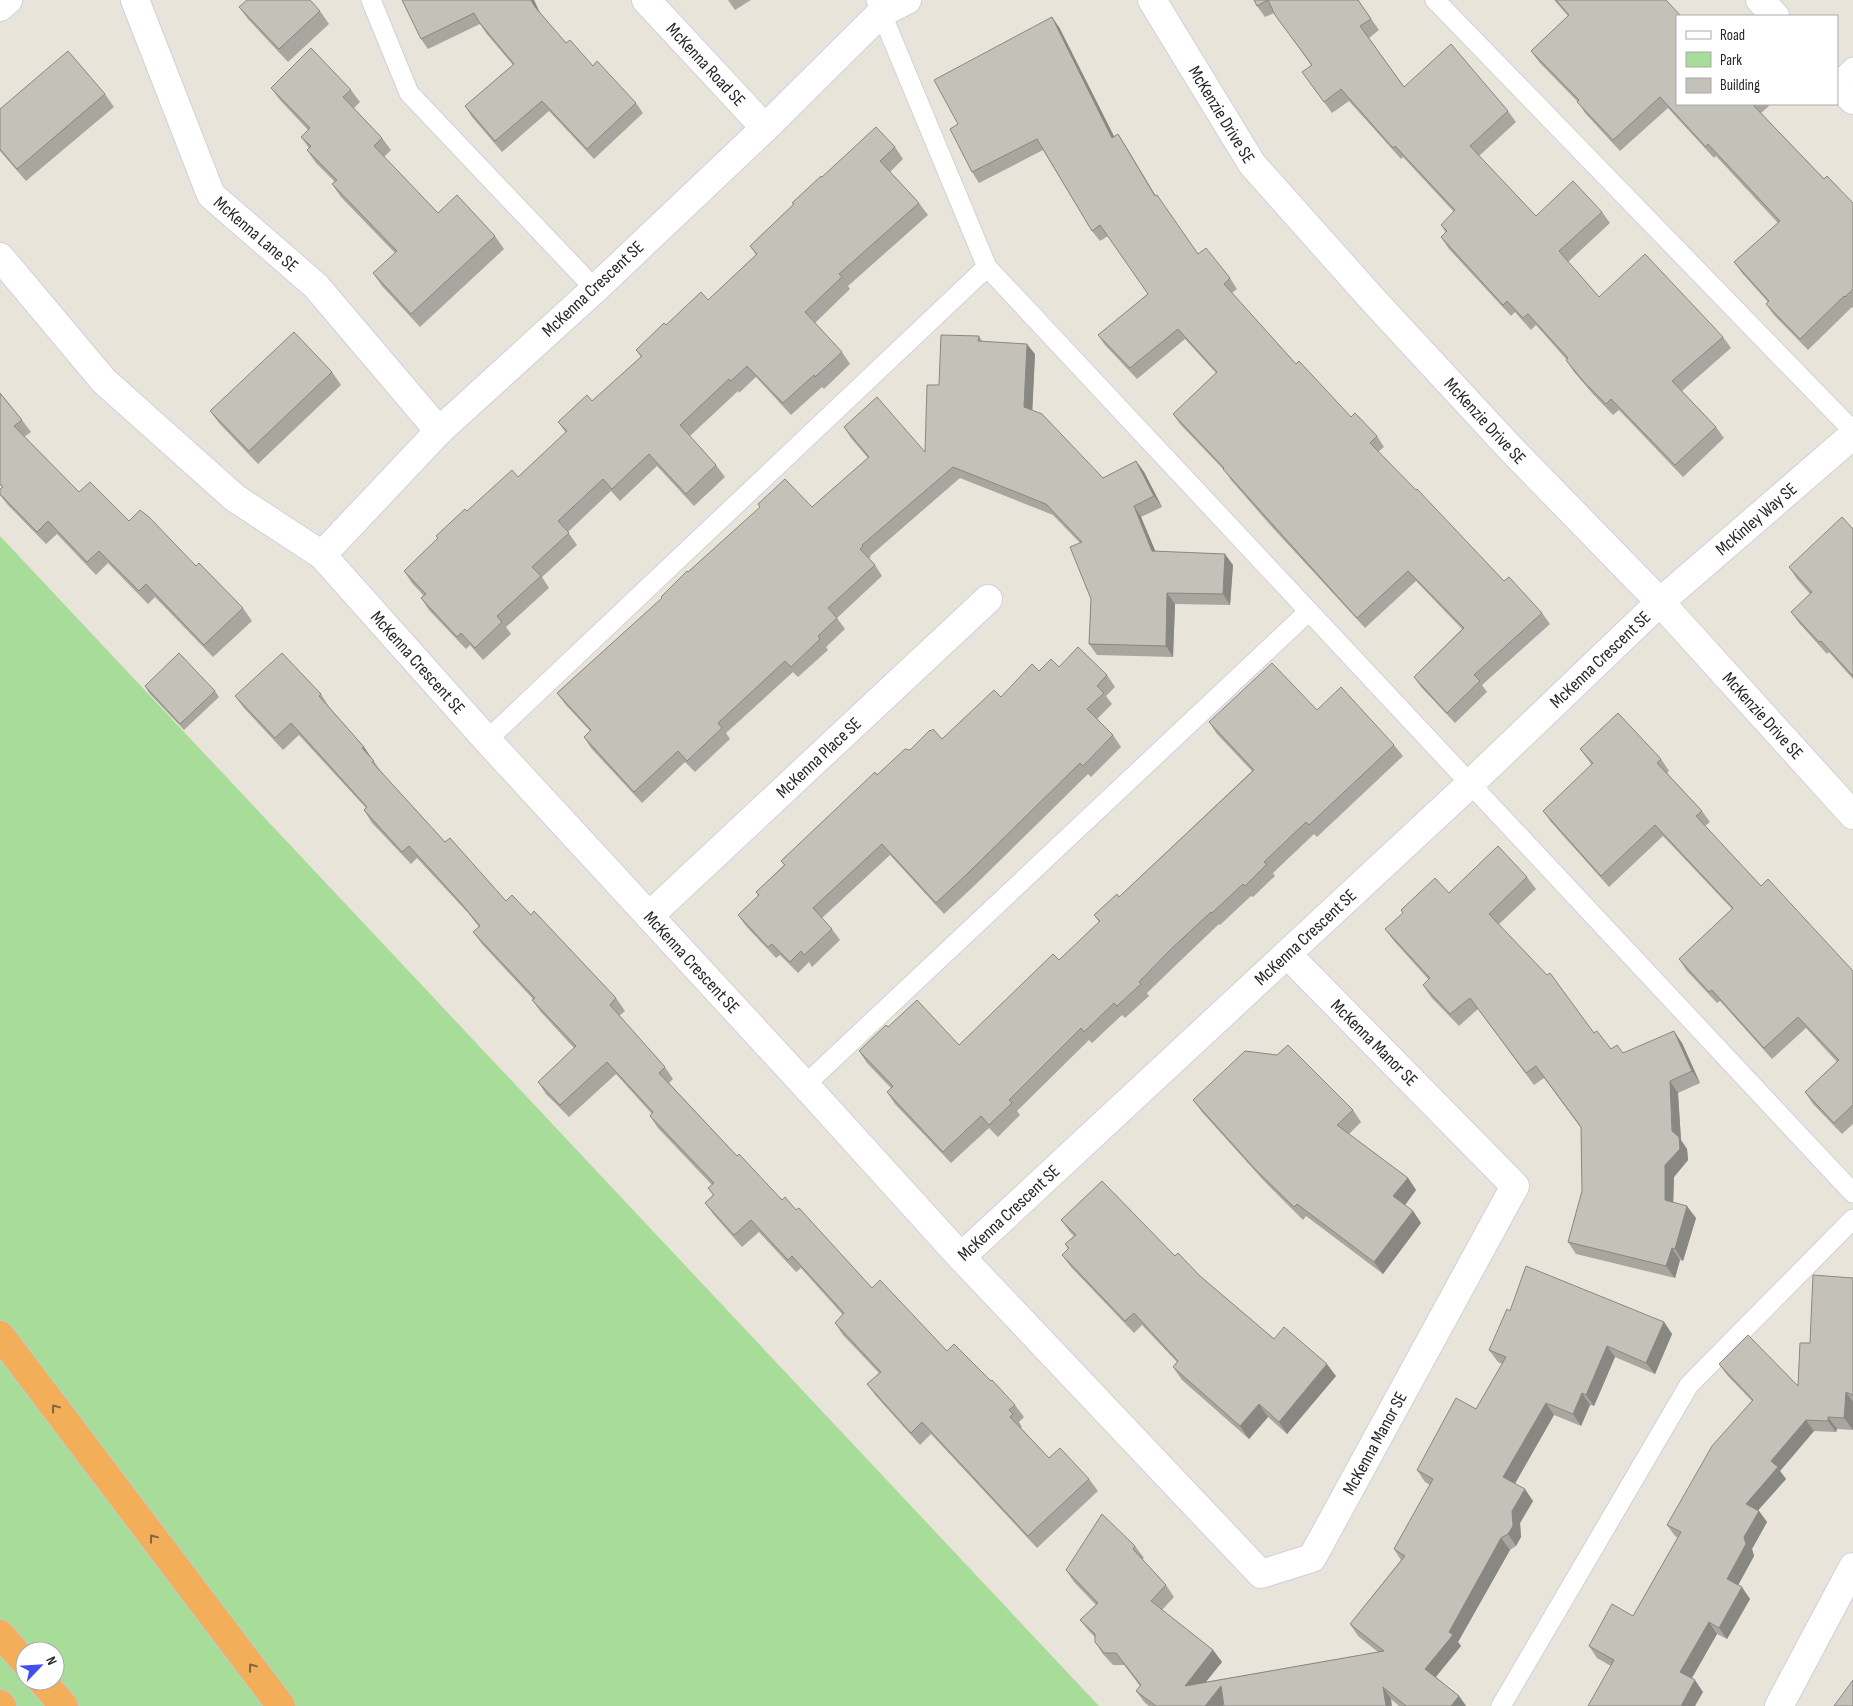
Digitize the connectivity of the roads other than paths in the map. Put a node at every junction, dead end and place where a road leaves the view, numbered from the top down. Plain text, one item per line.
1 (8, 0) edge
2 (135, 0) edge
3 (371, 0) edge
4 (646, 0) edge
5 (907, 0) edge
6 (1152, 0) edge
7 (1435, 0) edge
8 (1760, 0) edge
9 (878, 6) edge
10 (0, 7) edge
11 (1774, 15) edge
12 (1853, 67) edge
13 (1838, 83) edge
14 (1838, 85) edge
15 (1853, 100) edge
16 (765, 128) junction
17 (0, 257) edge
18 (987, 267) junction
19 (595, 289) junction
20 (439, 431) junction
21 (1853, 431) edge
22 (1853, 436) edge
23 (322, 555) junction
24 (988, 598) dead end
25 (1660, 602) junction
26 (1310, 611) junction
27 (487, 740) junction
28 (1470, 784) junction
29 (1853, 815) edge
30 (649, 916) junction
31 (1287, 954) junction
32 (805, 1085) junction
33 (1853, 1193) edge
34 (1853, 1219) edge
35 (961, 1257) junction
36 (0, 1335) edge
37 (1853, 1567) edge
38 (0, 1634) edge
39 (15, 1651) edge
40 (51, 1691) edge
41 (64, 1706) edge
42 (281, 1706) edge
43 (1501, 1706) edge
44 (1779, 1706) edge

1 - 10 street
2 - 20 street, McKenna Lane SE
3 - 19 lane
4 - 16 street, McKenna Road SE
5 - 9 street, McKenna Crescent SE
6 - 25 street, McKenzie Drive SE
7 - 21 lane
8 - 11 street
9 - 16 street, McKenna Crescent SE
9 - 18 lane
12 - 13 lane
14 - 15 street
16 - 19 street, McKenna Crescent SE
17 - 23 street
18 - 26 lane
18 - 27 lane
19 - 20 street, McKenna Crescent SE
20 - 23 street, McKenna Crescent SE
22 - 25 street, McKinley Way SE
23 - 27 street, McKenna Crescent SE
24 - 30 street, McKenna Place SE
25 - 28 street, McKenna Crescent SE
25 - 29 street, McKenzie Drive SE
26 - 28 lane
26 - 32 lane
27 - 30 street, McKenna Crescent SE
28 - 31 street, McKenna Crescent SE
28 - 33 lane
30 - 32 street, McKenna Crescent SE
31 - 35 street, McKenna Crescent SE
31 - 35 street, McKenna Manor SE
32 - 35 street, McKenna Crescent SE
34 - 43 lane
42 -> 36 highway
37 - 44 street
38 - 39 highway
40 - 41 highway

